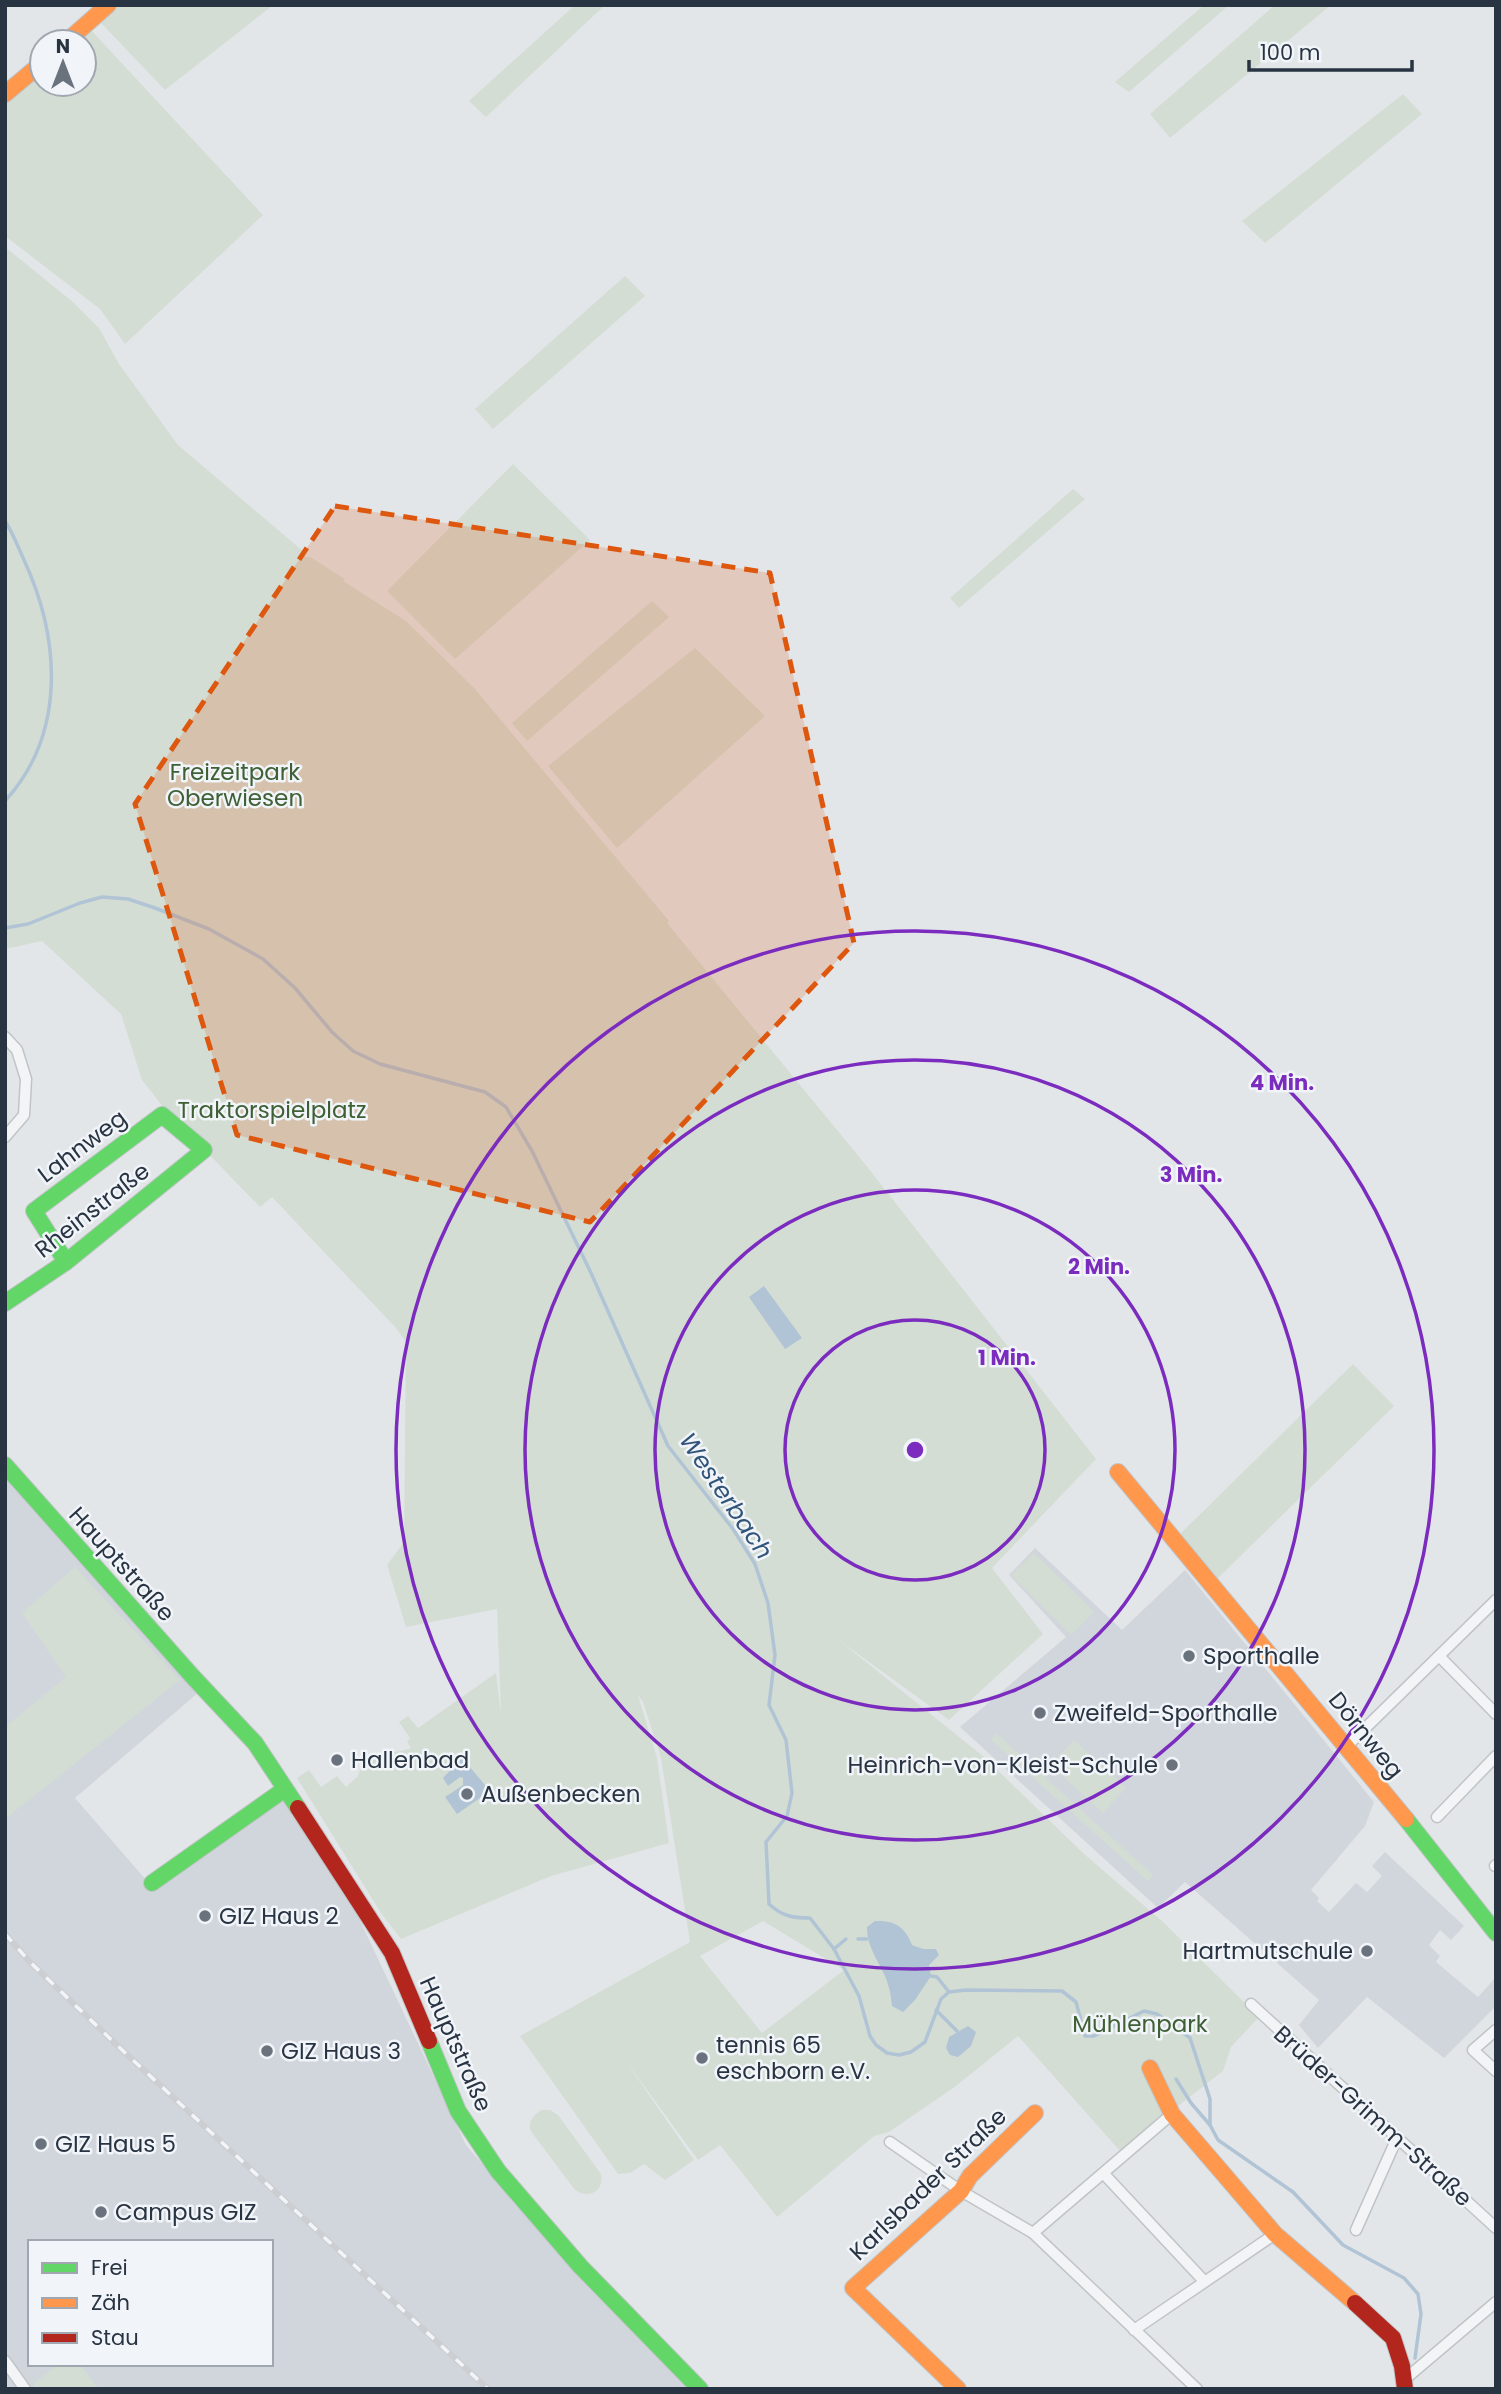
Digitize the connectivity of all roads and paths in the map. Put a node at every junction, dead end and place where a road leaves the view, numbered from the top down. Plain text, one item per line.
1 (108, 5) edge
2 (82, 28) edge
3 (28, 75) edge
4 (5, 94) edge
5 (5, 1037) edge
6 (5, 1137) edge
7 (204, 1150) joint
8 (66, 1262) junction
9 (5, 1303) edge
10 (5, 1465) edge
11 (1118, 1472) dead end
12 (1496, 1600) edge
13 (1440, 1657) junction
14 (1491, 1705) edge
15 (1496, 1714) edge
16 (1346, 1747) junction
17 (1496, 1756) edge
18 (285, 1789) junction
19 (1437, 1817) dead end
20 (152, 1883) dead end
21 (1496, 1933) edge
22 (1251, 2004) dead end
23 (1496, 2030) edge
24 (1150, 2068) dead end
25 (1496, 2070) edge
26 (1035, 2113) dead end
27 (1172, 2114) junction
28 (1397, 2138) junction
29 (890, 2142) dead end
30 (1104, 2174) junction
31 (961, 2191) junction
32 (1496, 2228) edge
33 (1356, 2230) dead end
34 (1032, 2233) junction
35 (1275, 2234) junction
36 (1204, 2281) junction
37 (1496, 2302) edge
38 (1134, 2330) junction
39 (5, 2361) edge
40 (1407, 2380) edge
41 (25, 2389) edge
42 (701, 2389) edge
43 (958, 2389) edge
44 (1197, 2389) edge

1 - 2 street
3 - 4 street
5 - 6 street
7 - 8 street, Rheinstraße
7 - 8 street, Lahnweg
8 - 9 street, Rheinstraße
10 - 18 street, Hauptstraße
11 - 16 street, Dörnweg
12 - 13 street
13 - 14 street
13 - 16 street
14 - 15 street
16 - 21 street, Dörnweg
17 - 19 street
18 - 20 street
18 - 42 street, Hauptstraße
22 - 28 street, Brüder-Grimm-Straße
23 - 25 street
24 - 27 street
26 - 31 street, Karlsbader Straße
27 - 30 street
27 - 35 street
28 - 32 street, Brüder-Grimm-Straße
28 - 33 street
29 - 31 street
30 - 34 street
30 - 36 street
31 - 34 street
31 - 43 street, Karlsbader Straße
34 - 38 street
35 - 36 street
35 - 40 street
36 - 38 street
37 - 40 street
38 - 44 street
39 - 41 street

